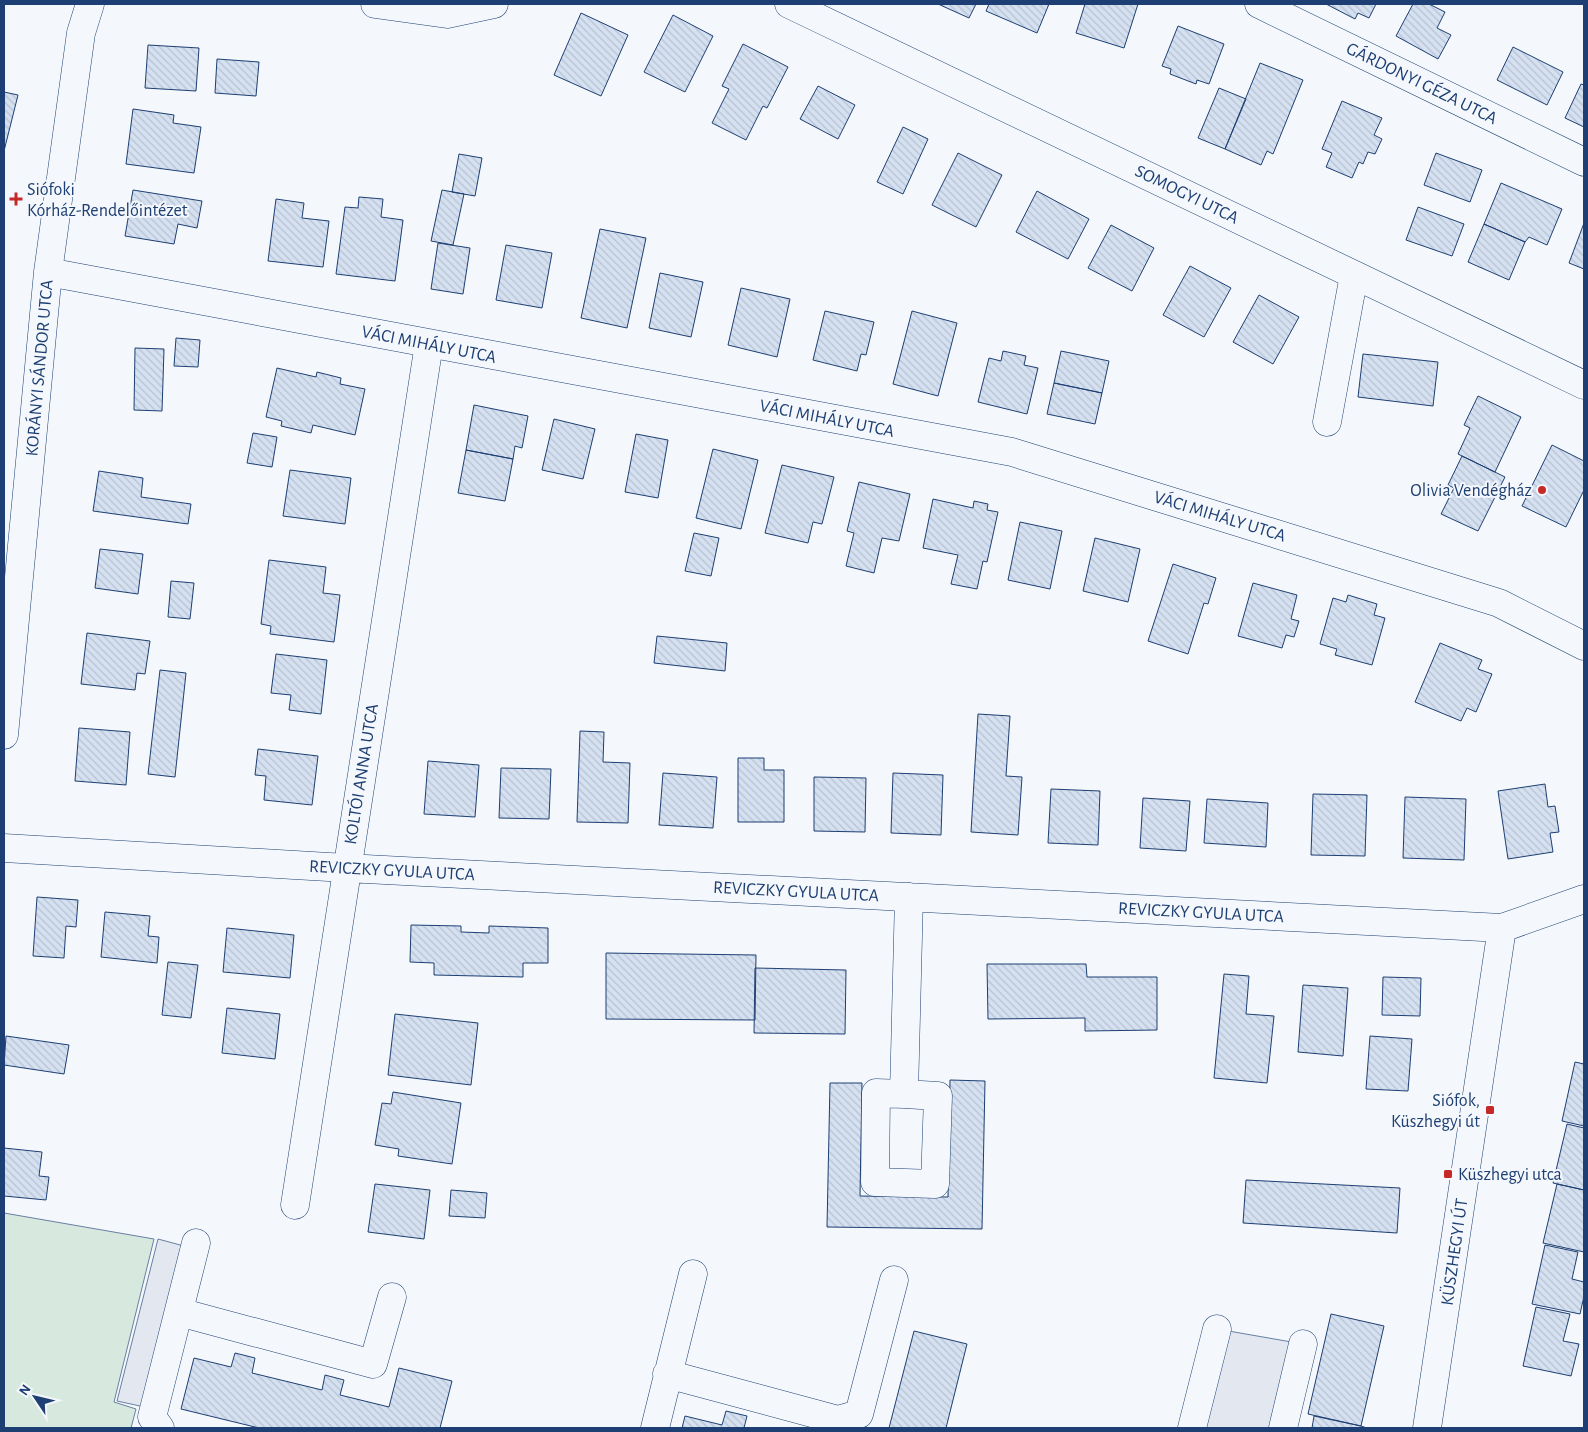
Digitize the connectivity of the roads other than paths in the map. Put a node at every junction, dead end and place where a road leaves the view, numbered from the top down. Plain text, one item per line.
1 (90, 4) edge
2 (375, 4) edge
3 (494, 4) edge
4 (789, 4) edge
5 (1259, 4) edge
6 (1584, 162) edge
7 (48, 272) junction
8 (1354, 275) junction
9 (429, 344) junction
10 (1584, 385) edge
11 (1327, 422) dead end
12 (1584, 646) edge
13 (4, 735) edge
14 (4, 848) edge
15 (346, 868) junction
16 (909, 897) junction
17 (1584, 899) edge
18 (1502, 928) junction
19 (904, 1094) dead end
20 (295, 1205) dead end
21 (196, 1243) dead end
22 (693, 1274) dead end
23 (894, 1280) dead end
24 (392, 1297) dead end
25 (179, 1312) junction
26 (1217, 1329) dead end
27 (1303, 1344) dead end
28 (667, 1374) junction
29 (160, 1428) edge
30 (655, 1428) edge
31 (1192, 1428) edge
32 (1283, 1428) edge
33 (1427, 1428) edge

1 - 7 street, KORÁNYI SÁNDOR UTCA
2 - 3 street
4 - 8 street, SOMOGYI UTCA
5 - 6 street, GÁRDONYI GÉZA UTCA
7 - 9 street, VÁCI MIHÁLY UTCA
7 - 13 street, KORÁNYI SÁNDOR UTCA
8 - 10 street, SOMOGYI UTCA
8 - 11 street
9 - 12 street, VÁCI MIHÁLY UTCA
9 - 15 street, KOLTÓI ANNA UTCA
14 - 15 street, REVICZKY GYULA UTCA
15 - 16 street, REVICZKY GYULA UTCA
15 - 20 street, KOLTÓI ANNA UTCA
16 - 18 street, REVICZKY GYULA UTCA
16 - 19 street
17 - 18 street, REVICZKY GYULA UTCA
18 - 33 street, KÜSZHEGYI ÚT
21 - 25 street
22 - 28 street
23 - 28 street
24 - 25 street
25 - 29 street
26 - 31 street
27 - 32 street
28 - 30 street

